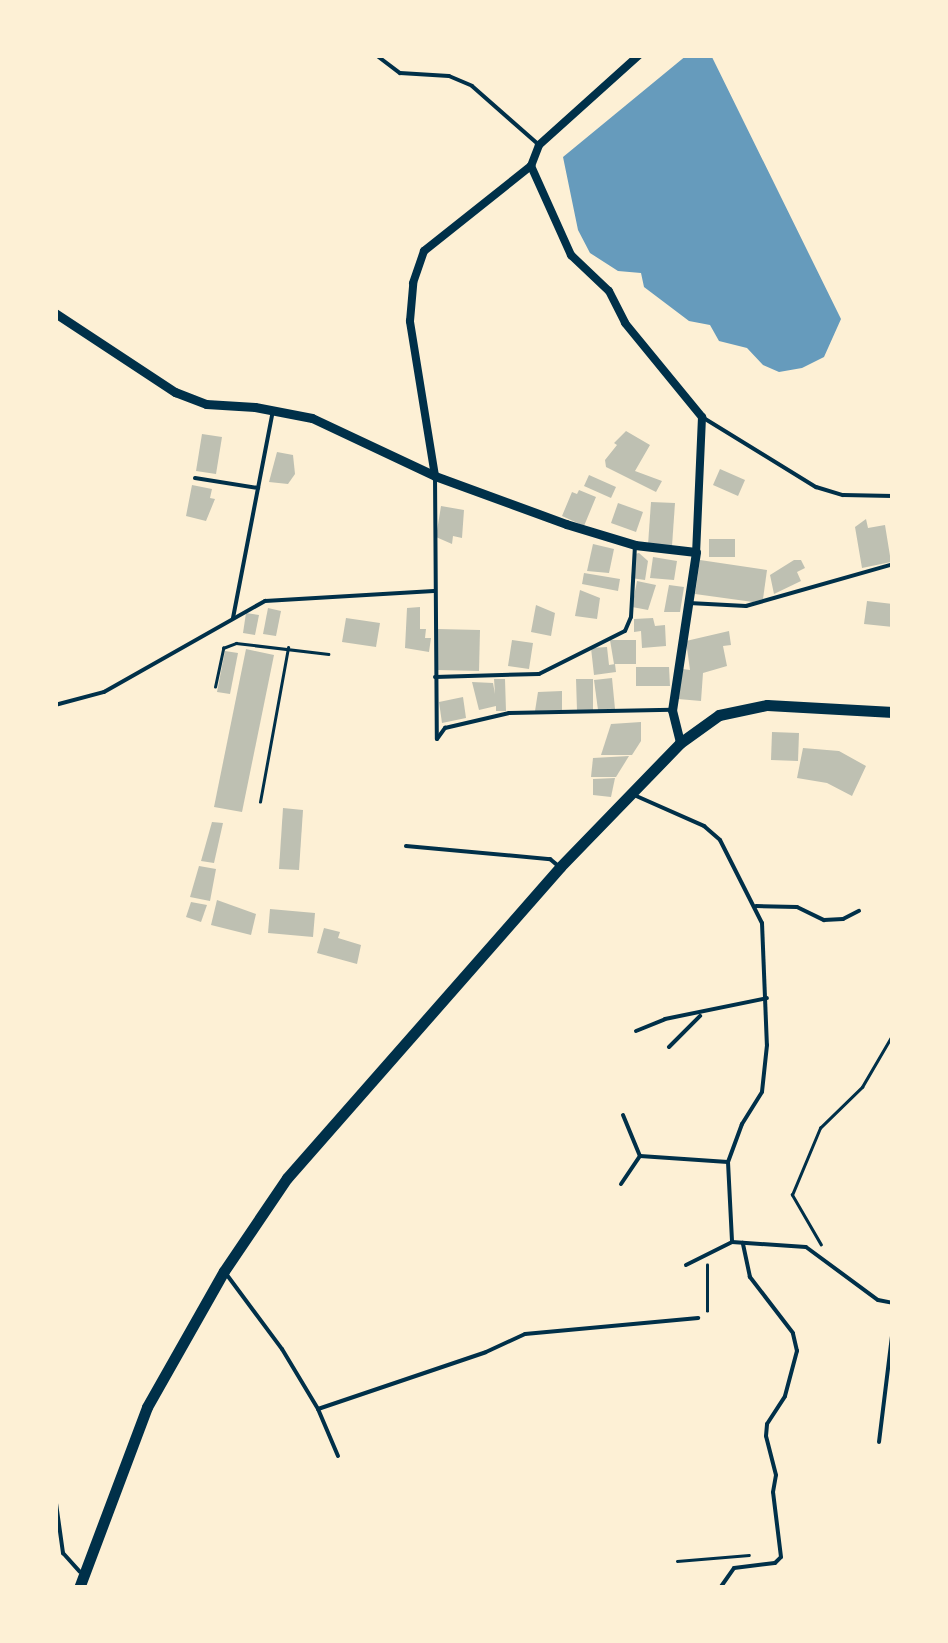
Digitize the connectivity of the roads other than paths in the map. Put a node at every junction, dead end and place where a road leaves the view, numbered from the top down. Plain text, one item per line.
1 (376, 55) edge
2 (637, 56) edge
3 (539, 145) junction
4 (530, 166) junction
5 (55, 314) edge
6 (273, 410) junction
7 (702, 417) junction
8 (435, 476) junction
9 (195, 478) dead end
10 (258, 488) junction
11 (893, 496) edge
12 (635, 545) junction
13 (696, 552) junction
14 (893, 564) edge
15 (434, 591) junction
16 (689, 603) junction
17 (233, 618) junction
18 (434, 677) junction
19 (55, 705) edge
20 (672, 710) junction
21 (893, 712) edge
22 (680, 743) junction
23 (630, 792) junction
24 (406, 846) dead end
25 (560, 868) junction
26 (756, 906) junction
27 (859, 912) dead end
28 (768, 998) junction
29 (704, 1013) junction
30 (636, 1031) dead end
31 (669, 1047) dead end
32 (624, 1114) dead end
33 (640, 1156) junction
34 (728, 1162) junction
35 (621, 1184) dead end
36 (732, 1242) junction
37 (743, 1243) junction
38 (686, 1265) dead end
39 (224, 1271) junction
40 (893, 1303) edge
41 (698, 1318) road end
42 (893, 1328) edge
43 (318, 1409) junction
44 (879, 1442) dead end
45 (338, 1456) dead end
46 (55, 1496) edge
47 (84, 1575) junction
48 (78, 1588) edge
49 (720, 1588) edge

1 - 3 lane
2 - 3 street
3 - 4 street
4 - 7 street
4 - 8 street
5 - 6 street
6 - 8 street
6 - 10 lane
7 - 11 lane
7 - 13 street
8 - 12 street
8 - 15 lane
9 - 10 lane
10 - 17 lane
12 - 13 street
12 - 18 lane
13 - 16 street
14 - 16 lane
15 - 17 lane
15 - 18 lane
16 - 20 street
17 - 19 lane
18 - 20 lane
20 - 22 street
21 - 22 main road
22 - 23 main road
23 - 25 main road
23 - 26 lane
24 - 25 lane
25 - 39 main road
26 - 27 lane
26 - 28 lane
28 - 29 lane
28 - 34 lane
29 - 30 lane
29 - 31 lane
32 - 33 lane
33 - 34 lane
33 - 35 lane
34 - 36 lane
36 - 37 lane
36 - 38 lane
37 - 40 lane
37 - 49 lane
39 - 43 lane
39 - 47 main road
41 - 43 lane
42 - 44 lane
43 - 45 lane
46 - 47 lane
47 - 48 main road

